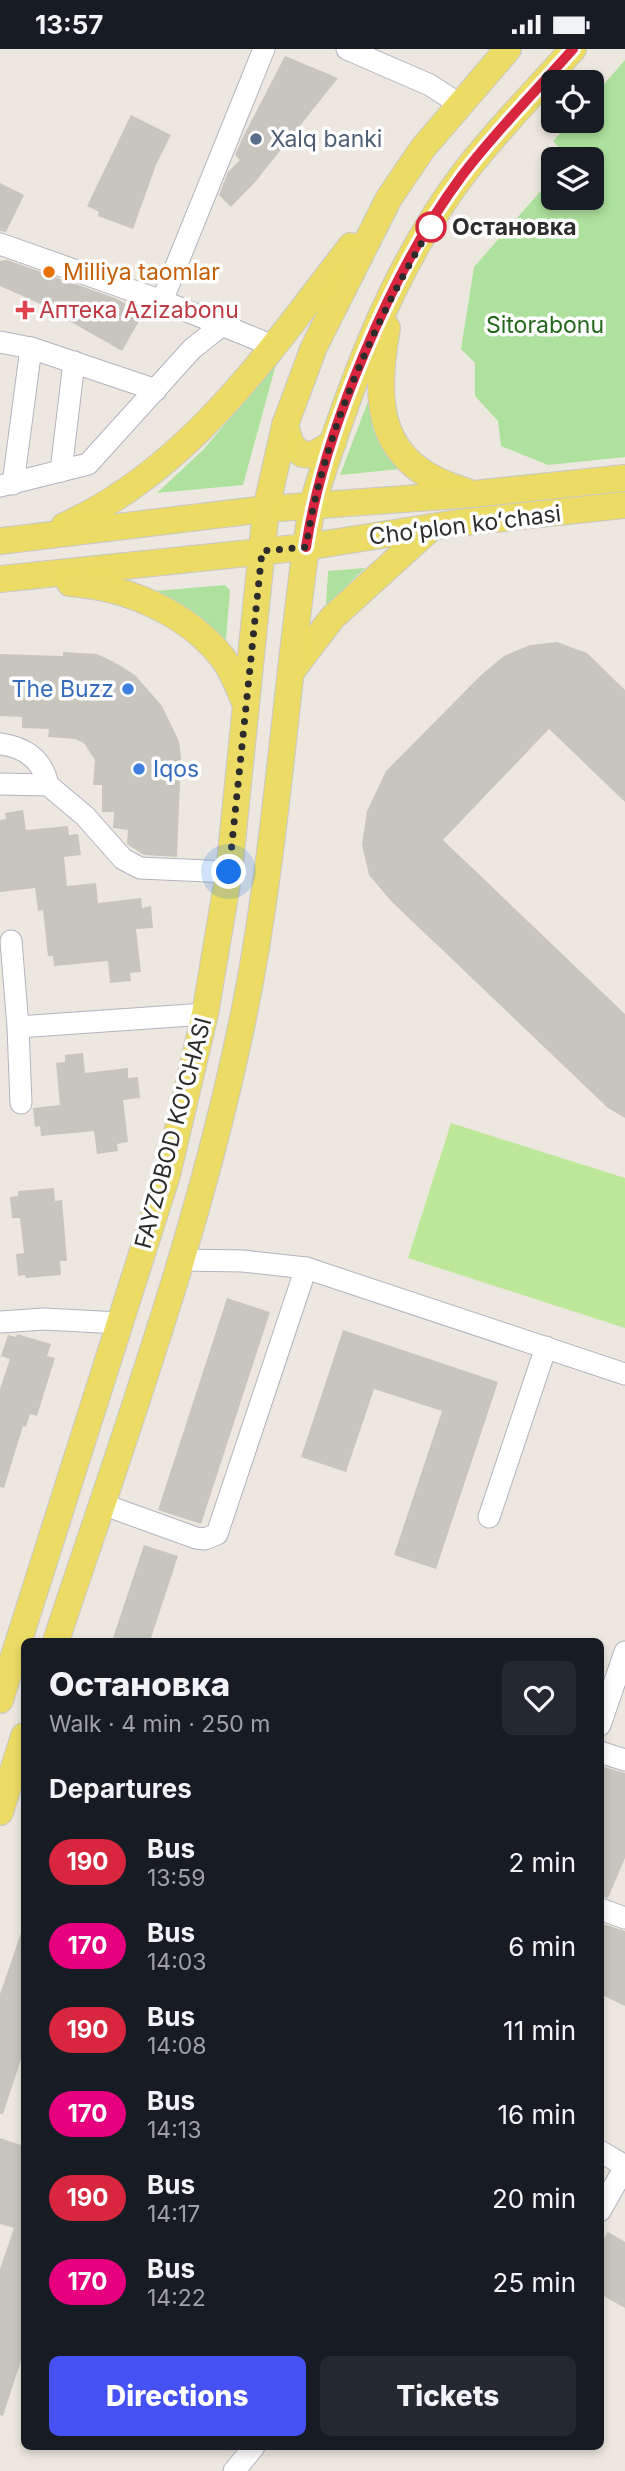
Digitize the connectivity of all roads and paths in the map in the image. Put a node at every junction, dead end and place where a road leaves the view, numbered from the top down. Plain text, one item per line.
1 (264, 49) edge
2 (347, 49) edge
3 (508, 49) edge
4 (573, 49) edge
5 (459, 104) junction
6 (389, 198) junction
7 (0, 244) edge
8 (395, 287) junction
9 (162, 300) junction
10 (222, 325) junction
11 (0, 342) edge
12 (273, 346) junction
13 (31, 348) junction
14 (74, 362) junction
15 (156, 390) junction
16 (285, 425) junction
17 (333, 443) junction
18 (61, 471) junction
19 (625, 478) edge
20 (6, 485) edge
21 (473, 494) junction
22 (357, 501) junction
23 (312, 505) junction
24 (625, 505) edge
25 (265, 509) junction
26 (211, 515) junction
27 (431, 528) junction
28 (42, 536) junction
29 (355, 539) junction
30 (0, 541) edge
31 (306, 547) junction
32 (262, 551) junction
33 (215, 557) junction
34 (1, 579) edge
35 (293, 670) junction
36 (247, 709) junction
37 (0, 744) edge
38 (0, 784) edge
39 (48, 785) junction
40 (229, 872) junction
41 (11, 941) dead end
42 (205, 1014) junction
43 (18, 1027) junction
44 (21, 1103) dead end
45 (184, 1260) junction
46 (306, 1268) junction
47 (0, 1322) edge
48 (119, 1323) junction
49 (546, 1347) junction
50 (625, 1374) edge
51 (102, 1504) junction
52 (489, 1517) dead end
53 (57, 1638) edge
54 (625, 1652) edge
55 (0, 1698) edge
56 (604, 1713) edge
57 (21, 1745) edge
58 (604, 1753) edge
59 (625, 1760) edge
60 (13, 1770) edge
61 (0, 1812) edge
62 (604, 1910) edge
63 (625, 1918) edge
64 (604, 2154) edge
65 (625, 2167) edge
66 (604, 2204) edge
67 (251, 2450) edge
68 (233, 2471) edge

1 - 9 street
2 - 5 street
3 - 5 main road
4 - 8 main road
5 - 6 main road
6 - 12 main road
6 - 16 main road, FAYZOBOD KO'CHASI
7 - 9 street
8 - 17 main road, FAYZOBOD KO'CHASI
8 - 21 main road
9 - 10 street
10 - 12 street
10 - 15 street
11 - 13 street
12 - 28 main road
13 - 14 street
13 - 20 street
14 - 15 street
14 - 18 street
15 - 18 street
16 - 17 main road
16 - 25 main road, FAYZOBOD KO'CHASI
17 - 23 main road, FAYZOBOD KO'CHASI
18 - 20 street
19 - 21 main road, Choʻplon koʻchasi
21 - 22 main road, Choʻplon koʻchasi
22 - 23 main road, Choʻplon koʻchasi
22 - 29 main road
23 - 25 main road, Choʻplon koʻchasi
23 - 31 main road, FAYZOBOD KO'CHASI
24 - 27 main road, Choʻplon koʻchasi
25 - 26 main road, Choʻplon koʻchasi
25 - 32 main road, FAYZOBOD KO'CHASI
26 - 28 main road, Choʻplon koʻchasi
26 - 33 main road
27 - 29 main road, Choʻplon koʻchasi
27 - 35 main road
28 - 30 main road, Choʻplon koʻchasi
29 - 31 main road, Choʻplon koʻchasi
31 - 32 main road, Choʻplon koʻchasi
31 - 35 main road, FAYZOBOD KO'CHASI
32 - 33 main road, Choʻplon koʻchasi
32 - 36 main road, FAYZOBOD KO'CHASI
33 - 34 main road, Choʻplon koʻchasi
34 - 36 main road
35 - 45 main road, FAYZOBOD KO'CHASI
36 - 40 main road, FAYZOBOD KO'CHASI
37 - 39 street
38 - 39 street
39 - 40 street
40 - 42 main road, FAYZOBOD KO'CHASI
41 - 43 street
42 - 43 street
42 - 48 main road, FAYZOBOD KO'CHASI
43 - 44 street
45 - 46 street
45 - 51 main road, FAYZOBOD KO'CHASI
46 - 49 street
46 - 51 street
47 - 48 street
48 - 55 main road, FAYZOBOD KO'CHASI
49 - 50 street
49 - 52 street
51 - 53 main road, FAYZOBOD KO'CHASI
54 - 56 street
57 - 60 main road
58 - 59 street
60 - 61 main road
62 - 63 street
64 - 65 street
65 - 66 street
67 - 68 street

